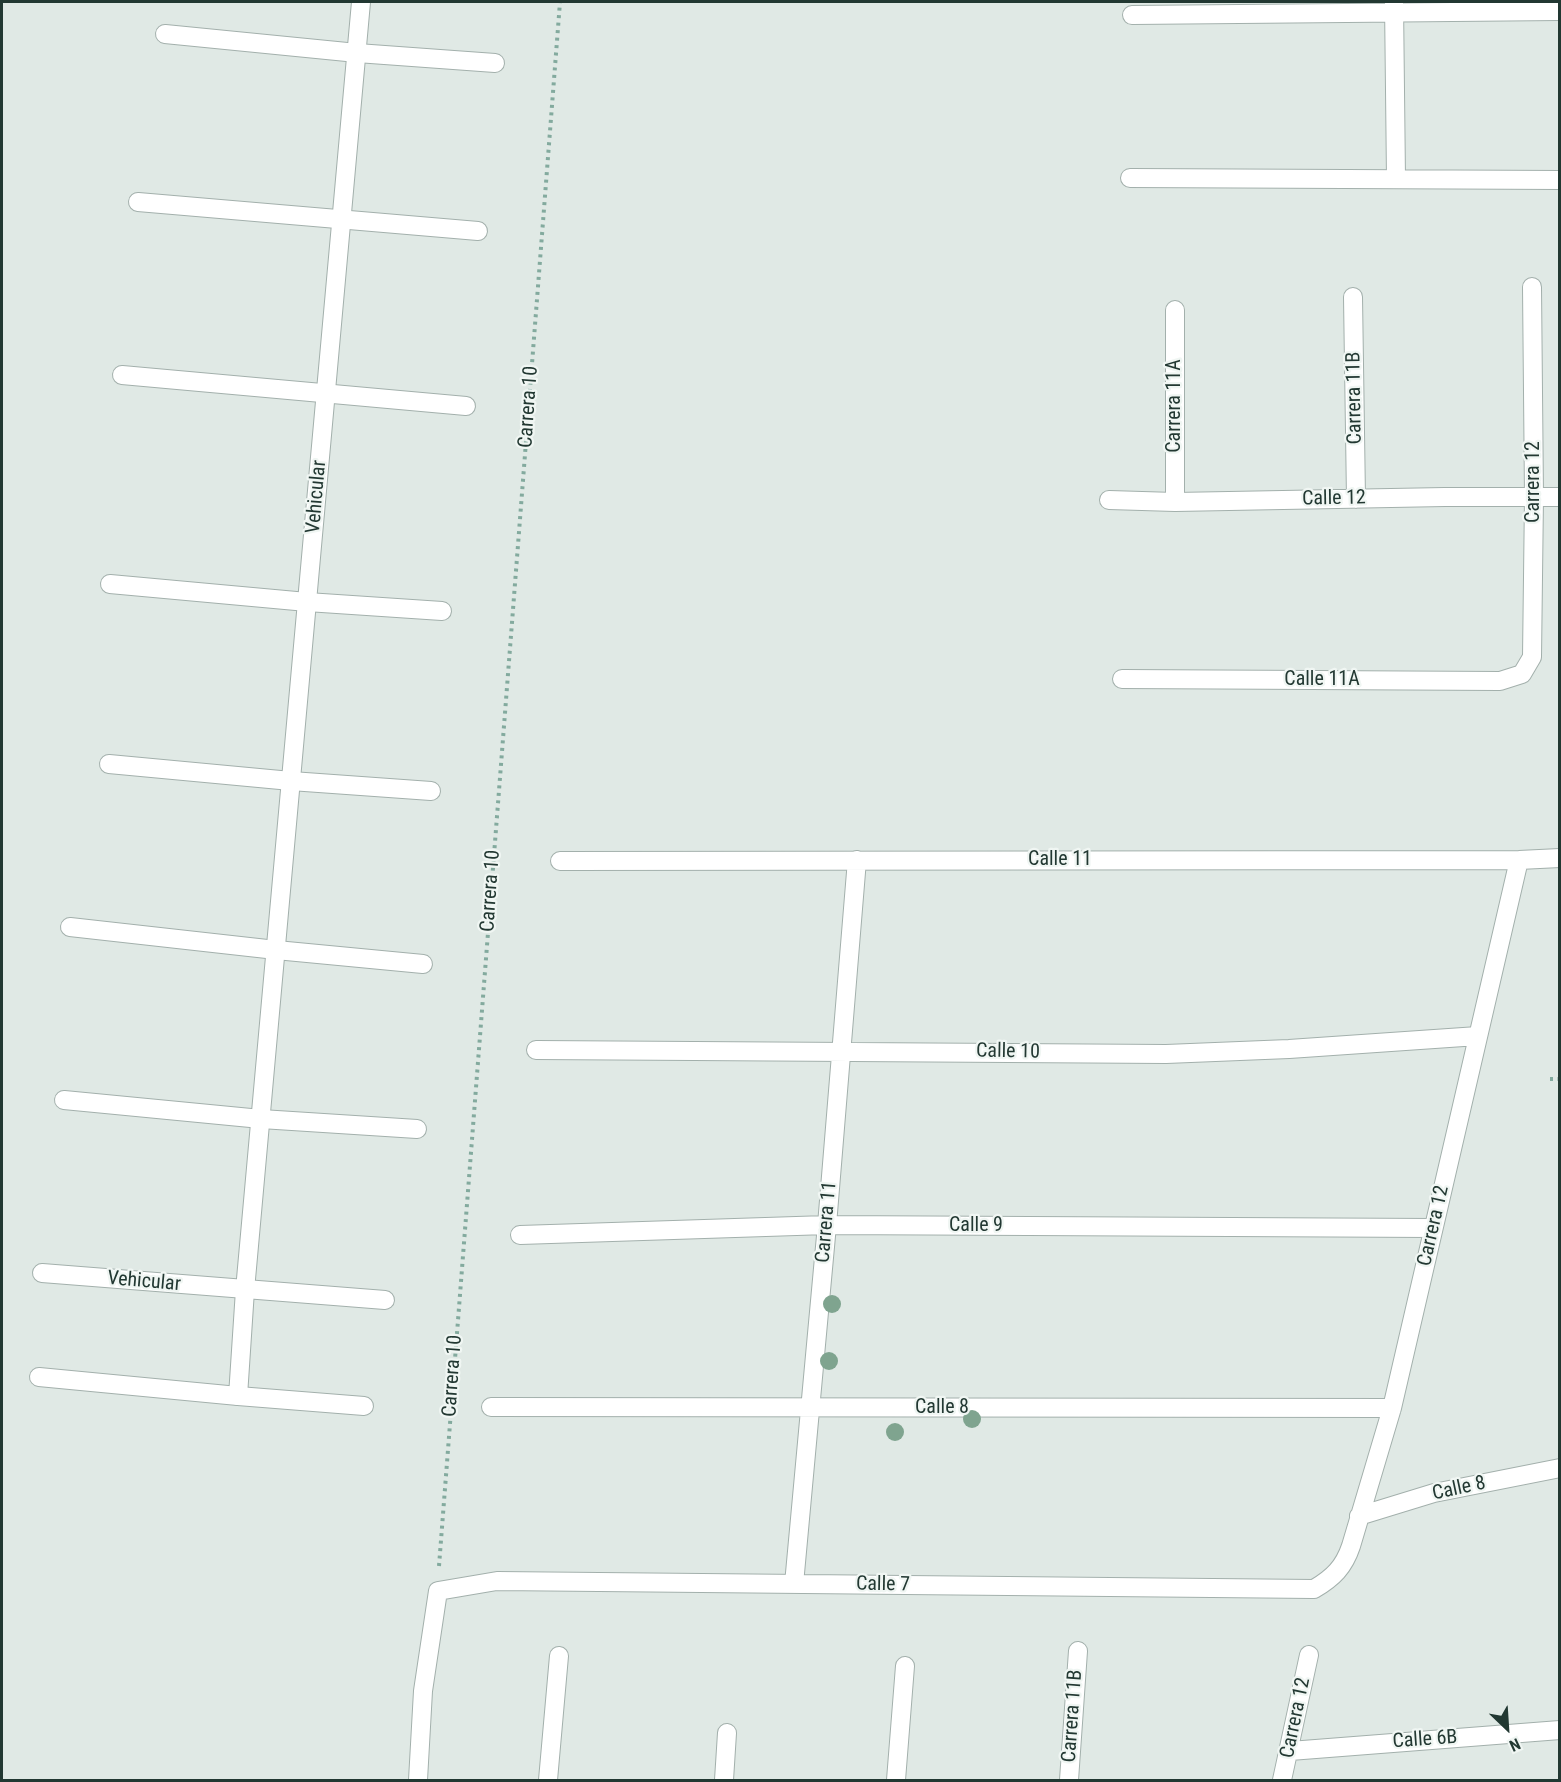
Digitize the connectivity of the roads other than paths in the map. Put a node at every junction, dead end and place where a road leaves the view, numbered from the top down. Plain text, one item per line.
1 (361, 2) edge
2 (1394, 7) edge
3 (1560, 11) edge
4 (1132, 15) dead end
5 (165, 34) dead end
6 (357, 52) junction
7 (495, 63) dead end
8 (1130, 178) dead end
9 (1395, 179) junction
10 (1560, 180) edge
11 (138, 202) dead end
12 (342, 220) junction
13 (478, 231) dead end
14 (1532, 287) dead end
15 (1353, 297) dead end
16 (1175, 310) dead end
17 (122, 375) dead end
18 (326, 393) junction
19 (466, 405) dead end
20 (1534, 497) junction
21 (1560, 497) edge
22 (1356, 499) junction
23 (1109, 500) dead end
24 (1175, 502) junction
25 (110, 584) dead end
26 (307, 602) junction
27 (442, 611) dead end
28 (1522, 674) joint
29 (1122, 678) dead end
30 (109, 764) dead end
31 (291, 781) junction
32 (431, 791) dead end
33 (1560, 858) edge
34 (857, 860) junction
35 (1519, 860) junction
36 (560, 861) dead end
37 (70, 927) dead end
38 (276, 950) junction
39 (423, 964) dead end
40 (1478, 1036) junction
41 (536, 1050) dead end
42 (840, 1051) junction
43 (64, 1100) dead end
44 (261, 1119) junction
45 (417, 1129) dead end
46 (827, 1225) junction
47 (1433, 1228) junction
48 (520, 1235) dead end
49 (42, 1274) dead end
50 (245, 1290) junction
51 (385, 1300) dead end
52 (39, 1377) dead end
53 (238, 1396) junction
54 (364, 1406) dead end
55 (491, 1407) dead end
56 (809, 1408) junction
57 (1392, 1408) junction
58 (1560, 1468) edge
59 (1359, 1516) junction
60 (1326, 1582) joint
61 (794, 1584) junction
62 (1078, 1651) dead end
63 (1309, 1655) dead end
64 (559, 1656) dead end
65 (905, 1666) dead end
66 (1560, 1730) edge
67 (727, 1733) dead end
68 (1290, 1751) junction
69 (418, 1780) edge
70 (548, 1780) edge
71 (724, 1780) edge
72 (896, 1780) edge
73 (1069, 1780) edge
74 (1282, 1780) edge

1 - 6 street, Vehicular
2 - 3 street
2 - 4 street
2 - 9 street
5 - 6 street
6 - 7 street
6 - 12 street, Vehicular
8 - 9 street
9 - 10 street
11 - 12 street
12 - 13 street
12 - 18 street, Vehicular
14 - 20 street, Carrera 12
15 - 22 street, Carrera 11B
16 - 24 street, Carrera 11A
17 - 18 street
18 - 19 street
18 - 26 street, Vehicular
20 - 21 street, Calle 12
20 - 22 street, Calle 12
20 - 28 street, Carrera 12
22 - 24 street, Calle 12
23 - 24 street, Calle 12
25 - 26 street
26 - 27 street
26 - 31 street, Vehicular
28 - 29 street, Calle 11A
30 - 31 street
31 - 32 street
31 - 38 street, Vehicular
33 - 35 street, Calle 11
34 - 35 street, Calle 11
34 - 36 street, Calle 11
34 - 42 street, Carrera 11
35 - 40 street, Carrera 12
37 - 38 street
38 - 39 street
38 - 44 street, Vehicular
40 - 42 street, Calle 10
40 - 47 street, Carrera 12
41 - 42 street, Calle 10
42 - 46 street, Carrera 11
43 - 44 street
44 - 45 street
44 - 50 street, Vehicular
46 - 47 street, Calle 9
46 - 48 street, Calle 9
46 - 56 street, Carrera 11
47 - 57 street, Carrera 12
49 - 50 street, Vehicular
50 - 51 street, Vehicular
50 - 53 street, Vehicular
52 - 53 street
53 - 54 street
55 - 56 street, Calle 8
56 - 57 street, Calle 8
56 - 61 street, Carrera 11
57 - 59 street, Carrera 12
58 - 59 street, Calle 8
59 - 60 street, Carrera 12
60 - 61 street, Calle 7
61 - 69 street, Calle 7
62 - 73 street, Carrera 11B
63 - 68 street, Carrera 12
64 - 70 street
65 - 72 street
66 - 68 street, Calle 6B
67 - 71 street
68 - 74 street, Carrera 12

